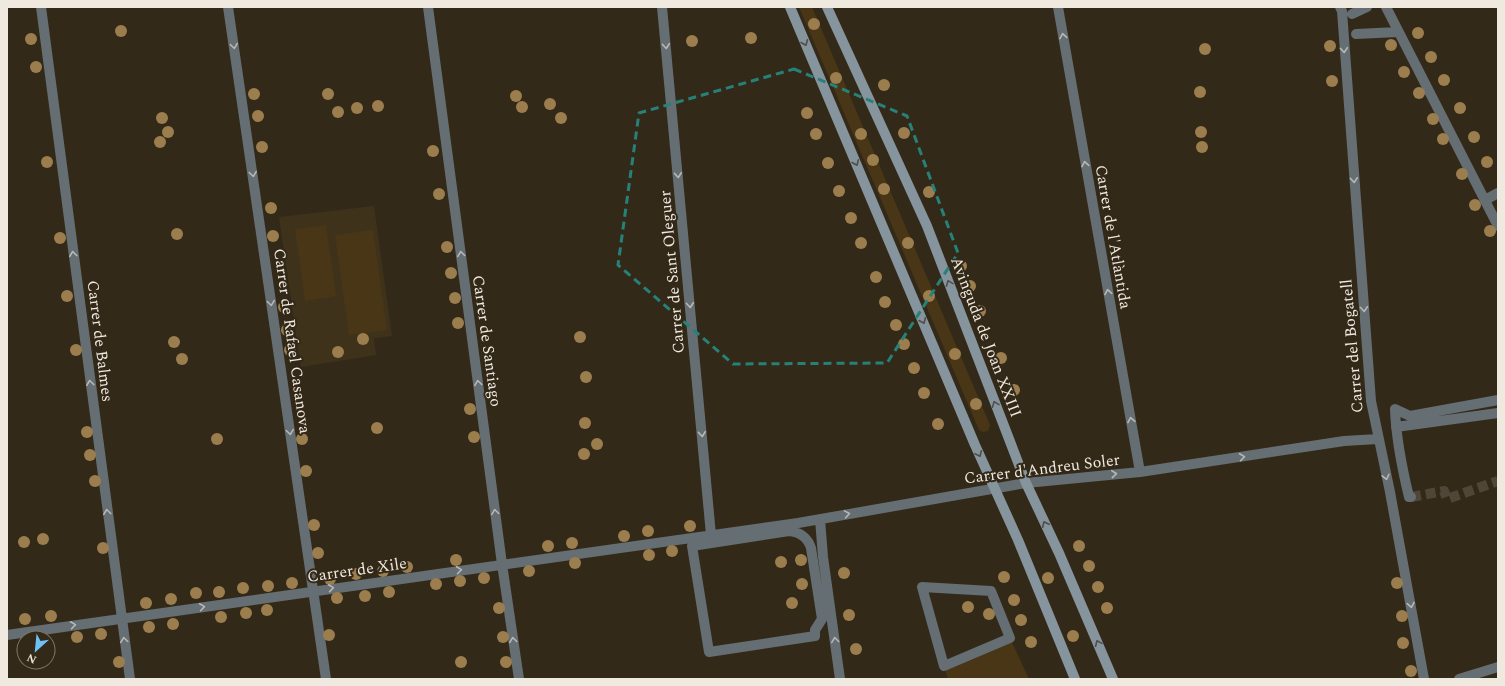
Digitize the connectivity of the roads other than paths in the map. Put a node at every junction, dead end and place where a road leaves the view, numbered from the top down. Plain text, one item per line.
1 (41, 7) edge
2 (228, 7) edge
3 (428, 7) edge
4 (662, 7) edge
5 (790, 7) edge
6 (827, 7) edge
7 (1058, 7) edge
8 (1340, 7) edge
9 (1367, 7) edge
10 (1386, 7) edge
11 (1352, 14) dead end
12 (1398, 32) junction
13 (1356, 34) dead end
14 (1498, 193) edge
15 (1485, 200) junction
16 (1498, 226) edge
17 (1498, 400) edge
18 (1498, 413) edge
19 (1396, 427) junction
20 (1378, 439) junction
21 (1140, 472) junction
22 (1026, 483) junction
23 (996, 488) junction
24 (1411, 497) dead end
25 (820, 519) junction
26 (711, 535) junction
27 (502, 564) junction
28 (314, 591) junction
29 (991, 591) joint
30 (121, 619) junction
31 (7, 634) edge
32 (709, 652) joint
33 (1498, 667) edge
34 (130, 679) edge
35 (326, 679) edge
36 (519, 679) edge
37 (840, 679) edge
38 (1075, 679) edge
39 (1113, 679) edge
40 (1424, 679) edge
41 (1459, 679) edge

30 -> 1 street, Carrer de Balmes
2 -> 28 street, Carrer de Rafael Casanova
27 -> 3 street, Carrer de Santiago
4 -> 26 street, Carrer de Sant Oleguer
5 -> 23 street
22 -> 6 street, Avinguda de Joan XXIII
21 -> 7 street, Carrer de l'Atlàntida
8 -> 20 street, Carrer del Bogatell
9 - 11 street
10 - 12 street
12 - 13 street
12 - 15 street
14 - 15 street
15 - 16 street
17 - 19 street
18 - 19 street
19 - 24 street
21 -> 20 street, Carrer d'Andreu Soler
20 -> 40 street, Carrer del Bogatell
22 -> 21 street, Carrer d'Andreu Soler
22 - 23 street, Carrer d'Andreu Soler
39 -> 22 street, Avinguda de Joan XXIII
25 -> 23 street, Carrer d'Andreu Soler
23 - 38 street
25 - 26 street, Carrer d'Andreu Soler
37 -> 25 street
26 - 27 street, Carrer de Xile
28 -> 27 street, Carrer de Xile
36 -> 27 street, Carrer de Santiago
30 -> 28 street, Carrer de Xile
28 - 35 street, Carrer de Rafael Casanova
29 - 29 street
31 -> 30 street, Carrer de Xile
34 -> 30 street, Carrer de Balmes
32 - 32 street
33 - 41 street

